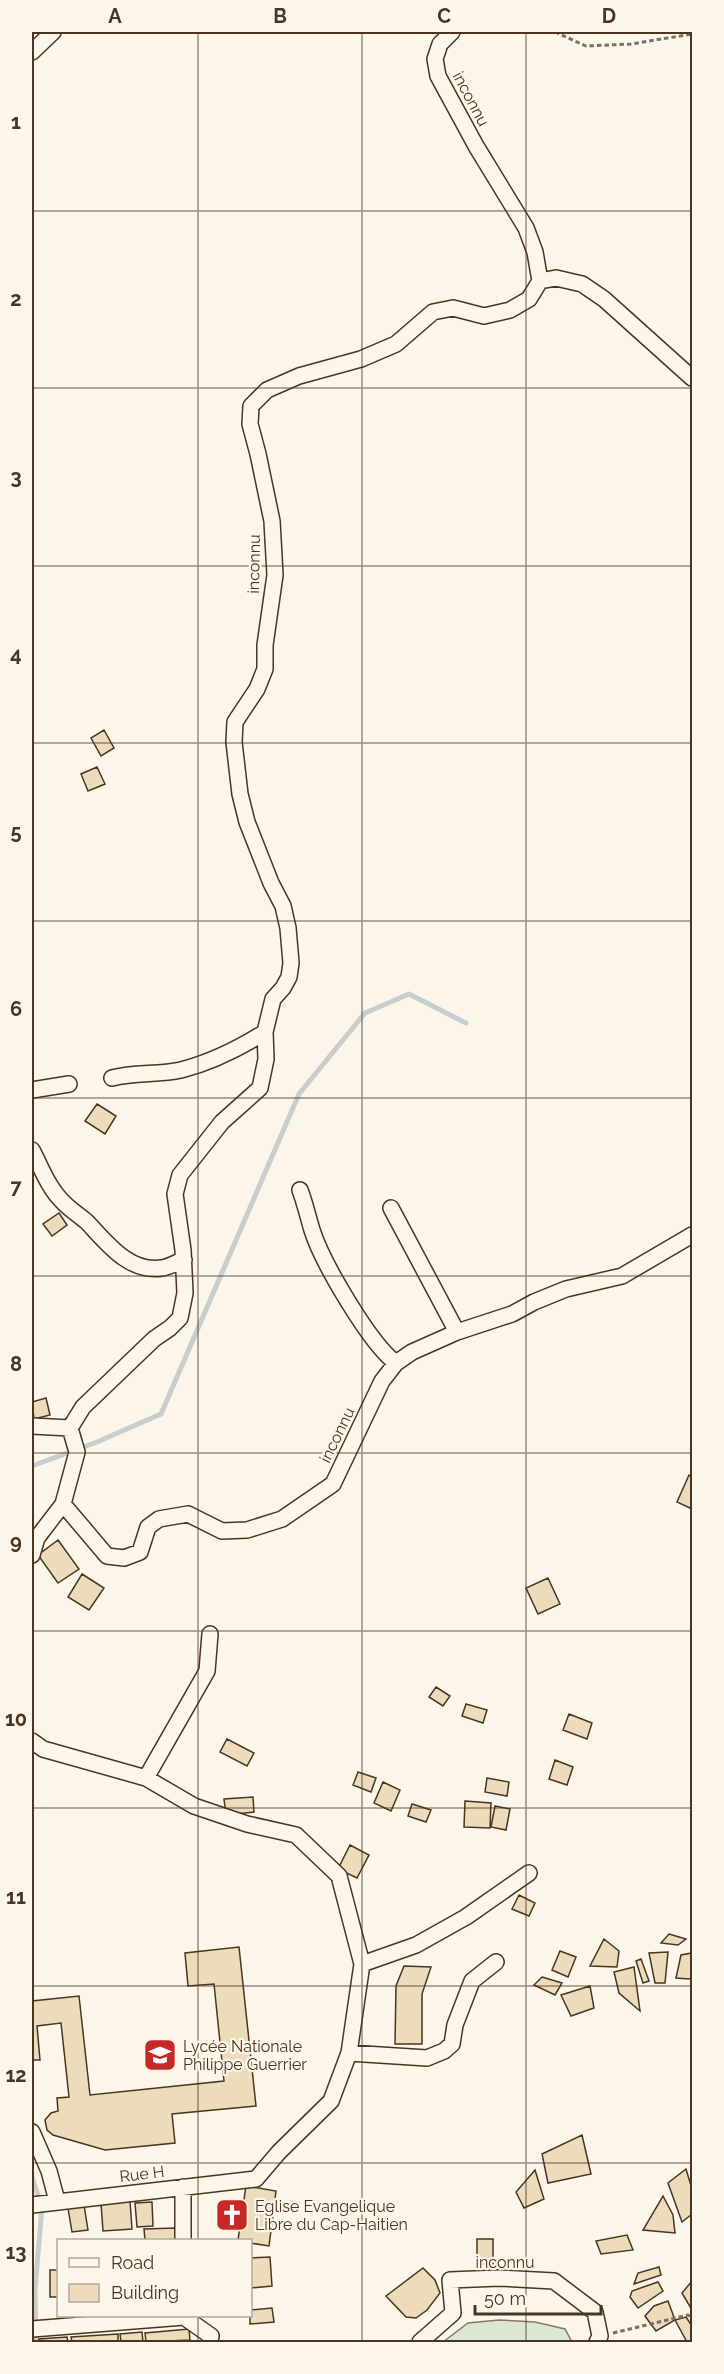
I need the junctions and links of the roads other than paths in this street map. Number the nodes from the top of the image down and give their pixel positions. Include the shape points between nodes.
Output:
1 (53, 32) edge
2 (452, 32) edge
3 (32, 52) edge
4 (540, 281) junction
5 (693, 378) edge
6 (265, 1032) junction
7 (112, 1078) dead end
8 (69, 1084) dead end
9 (32, 1090) edge
10 (32, 1150) edge
11 (300, 1190) dead end
12 (391, 1208) dead end
13 (693, 1235) edge
14 (184, 1260) junction
15 (457, 1332) junction
16 (396, 1363) junction
17 (32, 1426) edge
18 (70, 1431) junction
19 (63, 1504) junction
20 (32, 1555) edge
21 (210, 1634) dead end
22 (32, 1741) edge
23 (146, 1778) junction
24 (529, 1873) dead end
25 (496, 1962) dead end
26 (362, 1964) junction
27 (349, 2052) junction
28 (32, 2132) edge
29 (183, 2187) junction
30 (57, 2202) junction
31 (32, 2205) edge
32 (183, 2239) edge
33 (171, 2317) edge
34 (185, 2317) edge
35 (32, 2328) edge
36 (598, 2339) edge
37 (210, 2343) edge
38 (420, 2343) edge

1 - 3 street
2 - 4 street, inconnu via 440,44 435,59 438,76 526,228
4 - 5 street via 556,278 582,284
4 - 6 street, inconnu via 529,300 510,310 484,316 453,308 433,312 396,344 362,359 299,376 267,390 251,406 250,424 272,521 275,575 265,669 235,722 234,742 247,822 283,906 291,963 289,977 273,999
6 - 7 street via 230,1054 179,1070
6 - 14 street, inconnu via 266,1059 260,1088 222,1122 180,1175 175,1194
8 - 9 street
10 - 14 street via 61,1201 104,1243 146,1268 164,1268
11 - 16 street via 313,1232 346,1299 386,1356
12 - 15 street
13 - 15 street, inconnu via 622,1276 566,1289 512,1314
14 - 18 street, inconnu via 185,1293 180,1318 83,1407
15 - 16 street, inconnu
16 - 19 street, inconnu via 382,1382 333,1484 282,1519 247,1530 222,1531 188,1514 159,1519 148,1527 140,1552 124,1558 107,1556
17 - 18 street
18 - 19 street via 77,1452
19 - 20 street via 37,1538
21 - 23 street via 207,1671
22 - 23 street via 43,1749
23 - 26 street via 194,1806 296,1835 339,1876
24 - 26 street via 466,1917 416,1945
25 - 27 street via 472,1981 452,2043 444,2051 427,2058
26 - 27 street
27 - 29 street, Rue H via 331,2101 256,2179
28 - 30 street
29 - 30 street, Rue H
29 - 32 street
30 - 31 street, Rue H
33 - 35 street
34 - 37 street via 211,2336
36 - 38 street, inconnu via 595,2312 554,2280 499,2278 450,2280 453,2313

